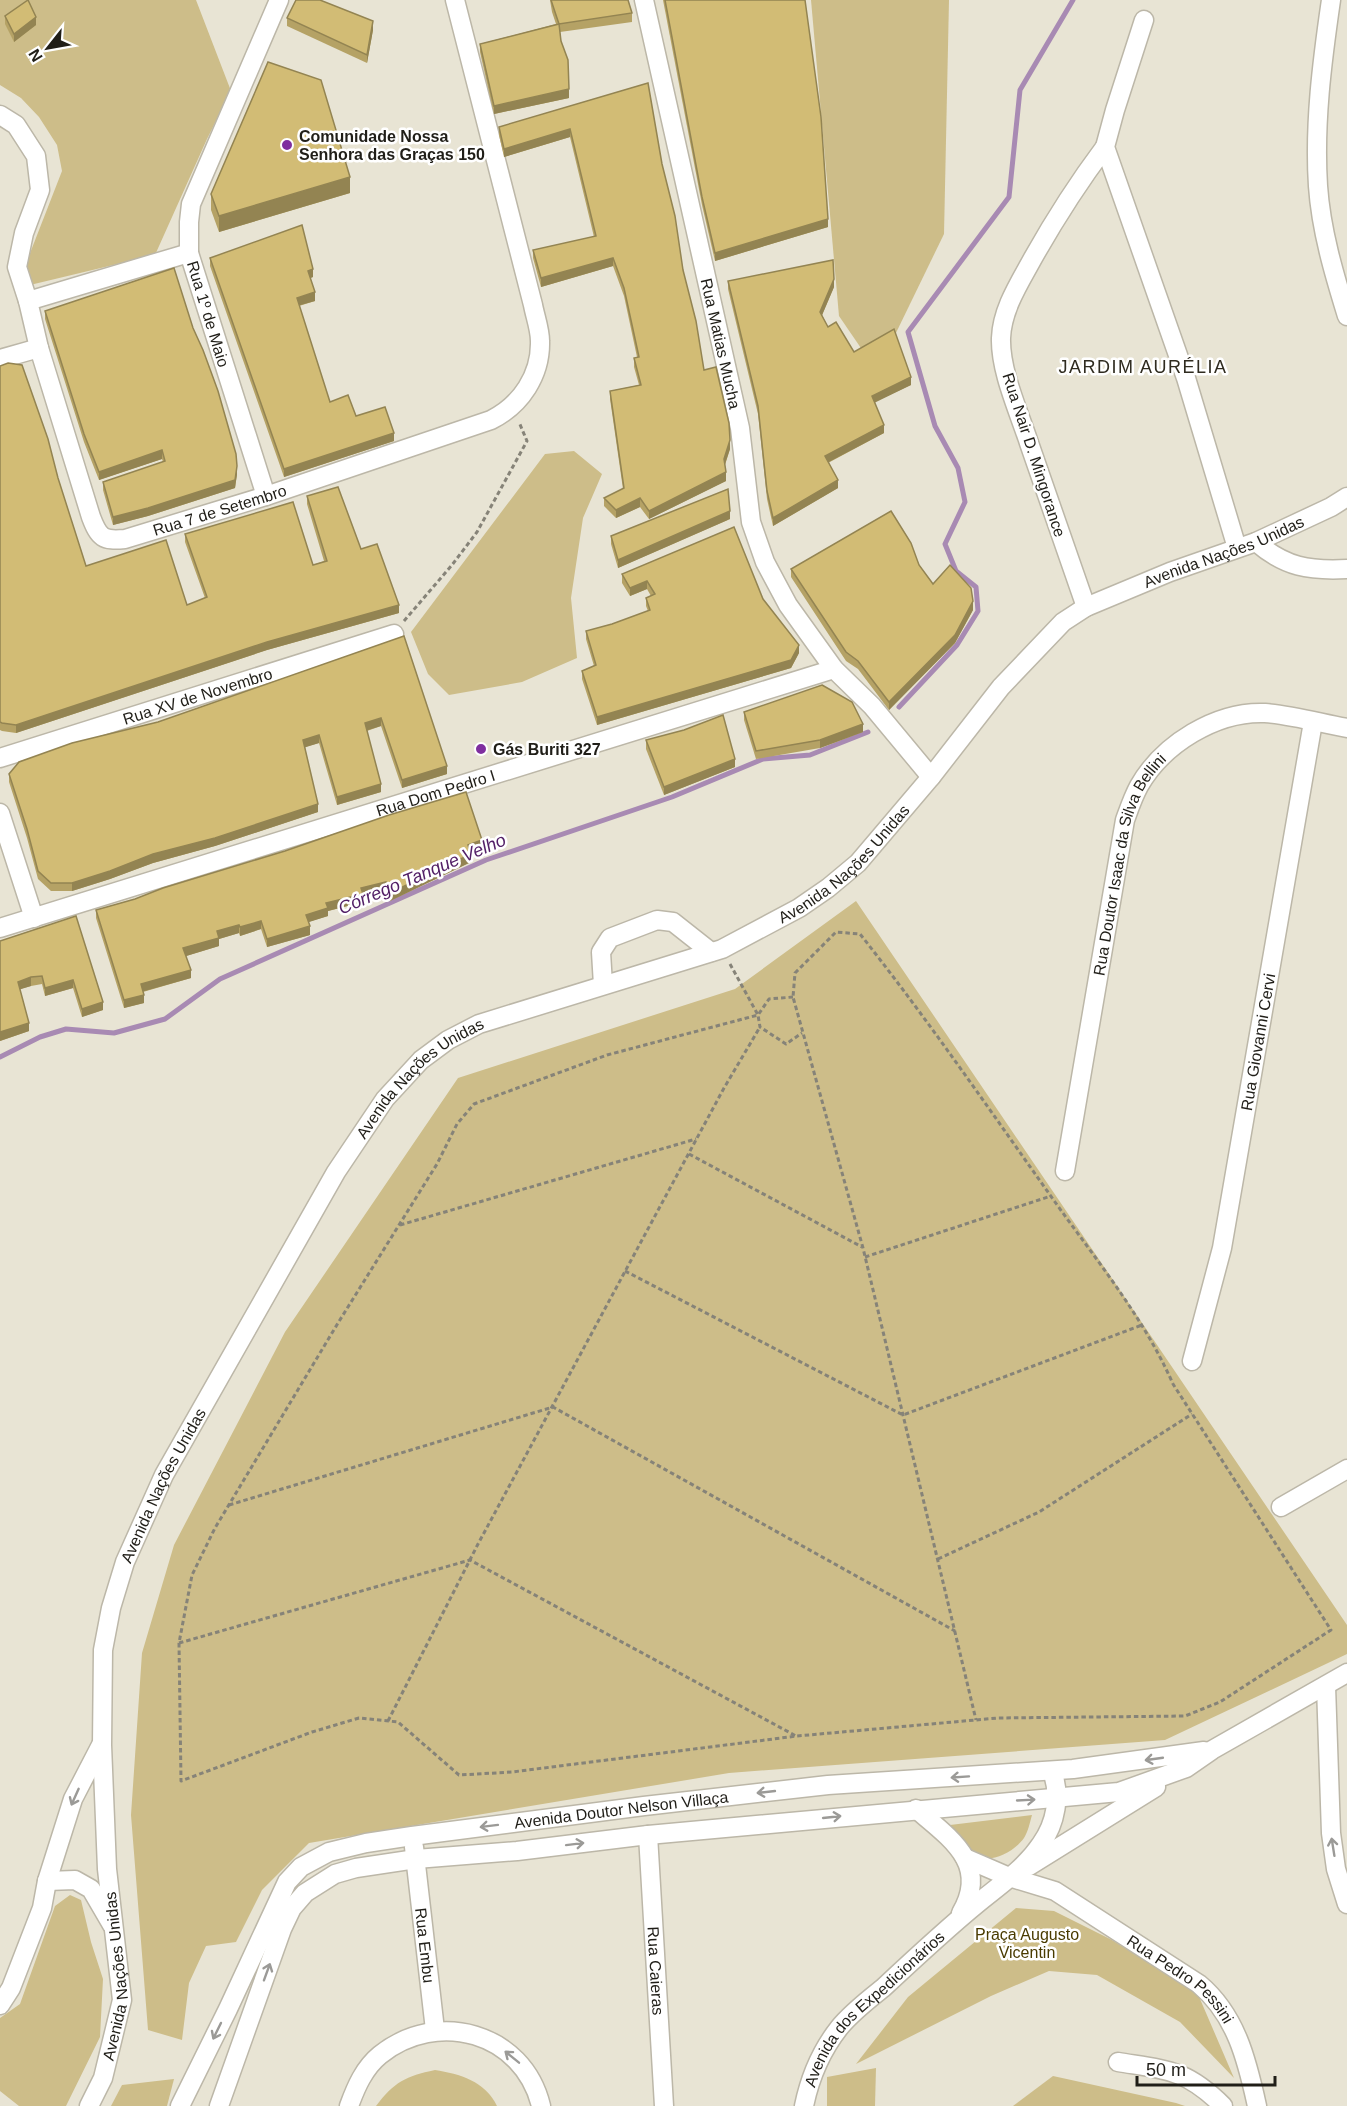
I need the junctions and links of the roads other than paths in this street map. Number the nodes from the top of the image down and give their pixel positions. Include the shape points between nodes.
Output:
1 (279, 0) edge
2 (455, 0) edge
3 (644, 0) edge
4 (1331, 0) edge
5 (1144, 20) dead end
6 (0, 115) edge
7 (1105, 147) junction
8 (189, 253) junction
9 (28, 301) junction
10 (1347, 316) edge
11 (39, 348) junction
12 (0, 359) edge
13 (266, 496) junction
14 (1347, 497) edge
15 (1256, 542) junction
16 (1237, 548) junction
17 (1347, 569) edge
18 (1086, 607) junction
19 (394, 634) road end
20 (834, 669) junction
21 (1313, 722) junction
22 (1347, 728) edge
23 (0, 758) edge
24 (931, 777) junction
25 (0, 813) edge
26 (34, 918) junction
27 (0, 928) edge
28 (717, 950) junction
29 (603, 985) junction
30 (1065, 1171) dead end
31 (1192, 1361) dead end
32 (1347, 1469) edge
33 (1281, 1507) dead end
34 (1347, 1673) edge
35 (1326, 1686) junction
36 (102, 1745) junction
37 (1212, 1750) junction
38 (1086, 1768) junction
39 (1186, 1768) junction
40 (1052, 1771) junction
41 (1119, 1792) junction
42 (1056, 1799) junction
43 (916, 1809) junction
44 (648, 1835) junction
45 (412, 1836) junction
46 (1076, 1838) junction
47 (965, 1858) junction
48 (1044, 1858) junction
49 (416, 1859) junction
50 (1009, 1877) junction
51 (47, 1881) junction
52 (1055, 1891) junction
53 (1347, 1904) edge
54 (957, 1920) junction
55 (115, 1929) junction
56 (0, 2005) edge
57 (435, 2030) junction
58 (1118, 2062) dead end
59 (89, 2106) edge
60 (180, 2106) edge
61 (219, 2106) edge
62 (349, 2106) edge
63 (541, 2106) edge
64 (664, 2106) edge
65 (804, 2106) edge
66 (1223, 2106) edge
67 (1257, 2106) edge

1 - 8 street, Rua 1º de Maio via 191,204
2 - 13 street, Rua 7 de Setembro via 533,304 540,340 534,376 517,402 491,420
3 - 20 street, Rua Matias Mucha via 740,428 751,522 765,562 788,605
4 - 10 street via 1320,80 1318,188
5 - 7 street
6 - 9 street via 16,125 36,156 40,190 24,233 17,267
7 - 16 street via 1186,378
7 - 18 street, Rua Nair D. Mingorance via 1080,179 1025,273 1008,308 1001,337 1017,406
8 - 9 street
8 - 13 street, Rua 1º de Maio
9 - 11 street
11 - 12 street
11 - 13 street, Rua 7 de Setembro via 91,517 101,536 125,539
14 - 15 street, Avenida Nações Unidas
15 - 16 street, Avenida Nações Unidas
15 - 17 street via 1292,565
16 - 18 street, Avenida Nações Unidas
18 - 24 street, Avenida Nações Unidas via 1064,622 1026,659
19 - 23 street, Rua XV de Novembro
20 - 24 street via 872,706
20 - 26 street, Rua Dom Pedro I
21 - 22 street, Rua Doutor Isaac da Silva Bellini
21 - 30 street, Rua Doutor Isaac da Silva Bellini via 1266,713 1238,714 1214,721 1154,764 1139,786 1125,820
21 - 31 street, Rua Giovanni Cervi via 1222,1248
24 - 28 street, Avenida Nações Unidas via 858,862 828,888 773,923
25 - 26 street
26 - 27 street, Rua Dom Pedro I
28 - 29 street, Avenida Nações Unidas
28 - 29 street via 674,922 657,920 610,938 601,952
29 - 36 street, Avenida Nações Unidas via 488,1021 448,1040 421,1060 385,1100 336,1172 164,1475 125,1562 103,1650
32 - 33 street
34 - 35 street, Avenida Doutor Nelson Villaça
35 - 37 street, Avenida Doutor Nelson Villaça
53 -> 35 street via 1336,1869 1331,1833
36 -> 51 street via 73,1799
36 - 55 street, Avenida Nações Unidas via 107,1869
37 -> 38 street, Avenida Doutor Nelson Villaça
37 - 39 street, Avenida Doutor Nelson Villaça
38 - 40 street, Avenida Doutor Nelson Villaça
38 - 41 street
39 - 41 street, Avenida Doutor Nelson Villaça
39 - 46 street
40 - 42 street
40 -> 45 street, Avenida Doutor Nelson Villaça via 828,1785
41 - 42 street, Avenida Doutor Nelson Villaça
41 - 46 street
43 -> 42 street, Avenida Doutor Nelson Villaça
42 - 50 street via 1053,1821 1042,1844
44 -> 43 street, Avenida Doutor Nelson Villaça
43 - 47 street
49 -> 44 street, Avenida Doutor Nelson Villaça
44 - 64 street, Rua Caieras
45 - 49 street, Rua Embu
45 -> 60 street, Avenida Doutor Nelson Villaça via 329,1852 301,1867 287,1882
46 - 48 street
47 - 50 street, Rua Pedro Pessini
47 - 54 street via 972,1887
48 - 50 street
48 - 52 street
49 - 57 street, Rua Embu
61 -> 49 street, Avenida Doutor Nelson Villaça via 292,1908 305,1893 335,1874
50 - 52 street, Rua Pedro Pessini
50 - 54 street, Avenida dos Expedicionários
51 - 55 street via 75,1880 91,1889
51 - 56 street via 25,1955
52 - 67 street, Rua Pedro Pessini via 1214,1996 1233,2026
54 - 65 street, Avenida dos Expedicionários via 840,2026 819,2057
55 - 59 street, Avenida Nações Unidas via 122,2000 103,2078
57 - 62 street via 404,2038 378,2056 358,2081
63 -> 57 street via 538,2091 521,2064 496,2044 467,2032
58 - 66 street via 1184,2075

